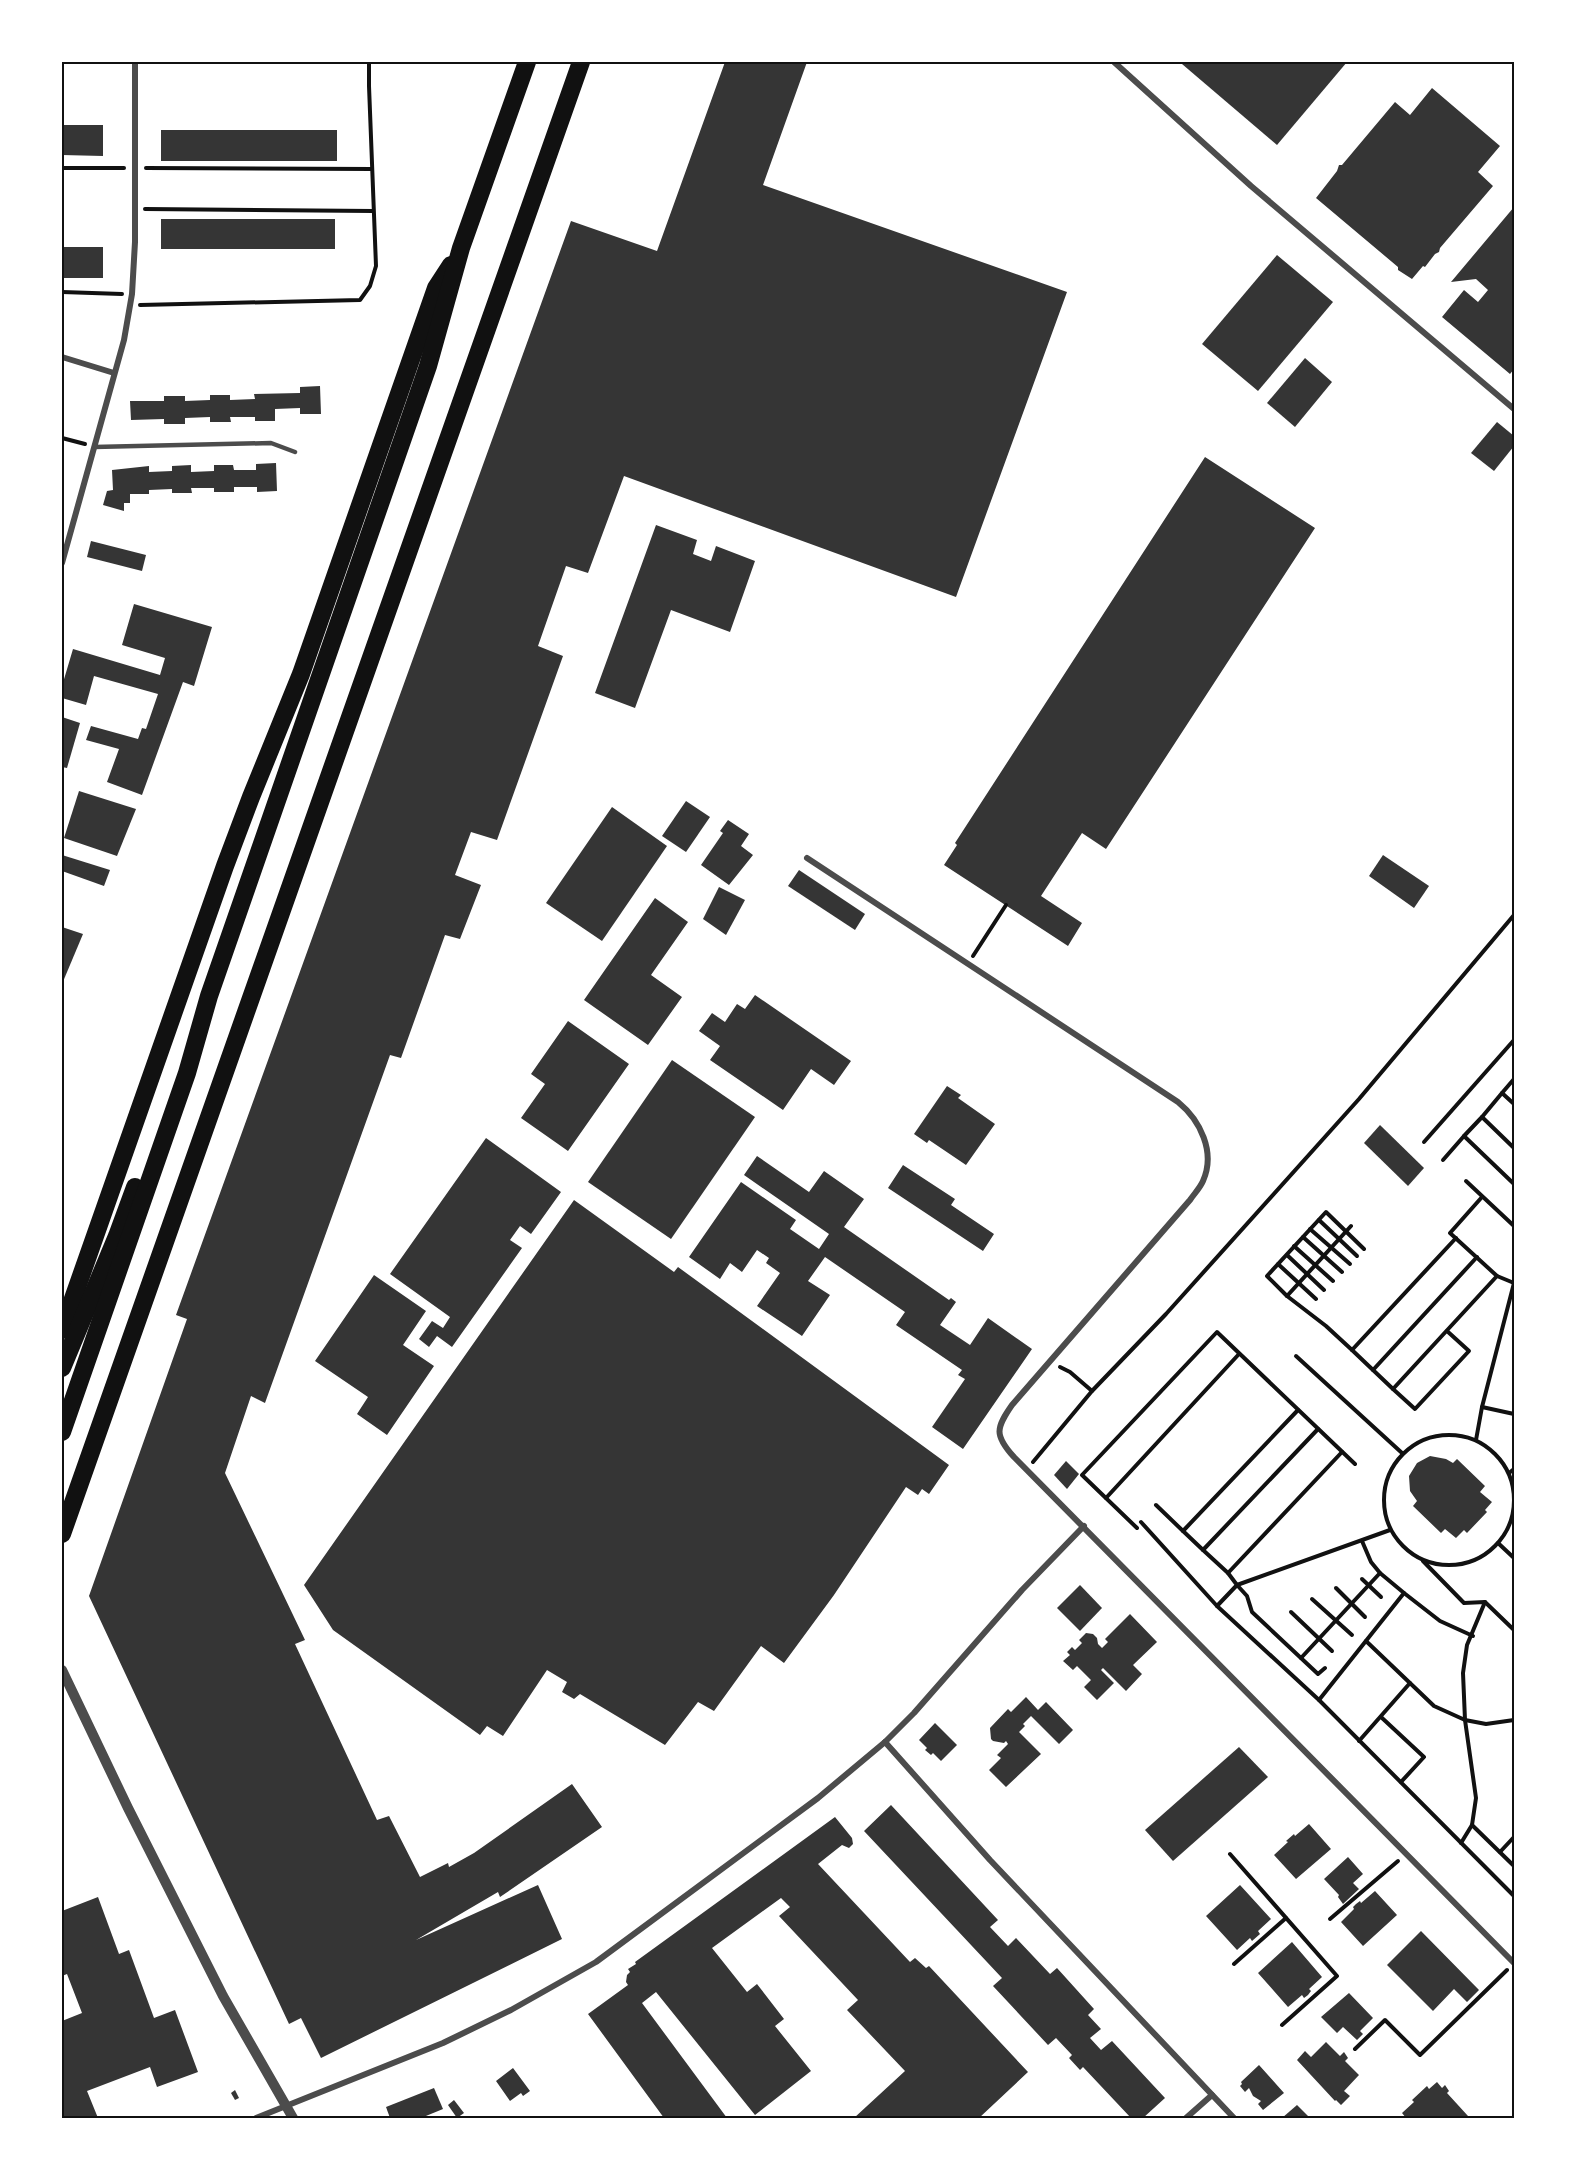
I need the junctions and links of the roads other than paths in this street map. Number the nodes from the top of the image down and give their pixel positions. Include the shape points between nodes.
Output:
1 (135, 62) edge
2 (527, 62) edge
3 (581, 62) edge
4 (1114, 62) edge
5 (461, 248) junction
6 (62, 357) edge
7 (114, 373) junction
8 (1515, 409) edge
9 (94, 447) junction
10 (295, 452) dead end
11 (62, 564) edge
12 (807, 858) dead end
13 (209, 996) junction
14 (62, 1330) edge
15 (62, 1368) edge
16 (62, 1432) edge
17 (70, 1504) junction
18 (62, 1526) edge
19 (1084, 1526) junction
20 (62, 1534) edge
21 (63, 1675) edge
22 (885, 1742) junction
23 (1515, 1963) edge
24 (1212, 2095) junction
25 (286, 2108) junction
26 (256, 2118) edge
27 (292, 2118) edge
28 (1186, 2118) edge
29 (1234, 2118) edge

1 - 7 street via 132,294
2 - 5 highway
3 - 17 highway
4 - 8 street via 1268,200
5 - 13 highway via 428,366
5 - 14 highway via 436,288
6 - 7 street
7 - 9 street
9 - 10 lane via 271,443
9 - 11 street
12 - 19 street via 1178,1102 1196,1120 1205,1139 1208,1160 1204,1180 1190,1200 1000,1422 1004,1447
13 - 15 highway via 192,1026 117,1236
13 - 16 highway via 187,1073
17 - 18 highway
17 - 20 highway
19 - 22 street
19 - 23 street
21 - 25 street via 223,1996
22 - 24 street via 997,1868
22 - 25 street via 818,1798 596,1962 443,2043
24 - 28 street
24 - 29 street
25 - 26 street
25 - 27 street

